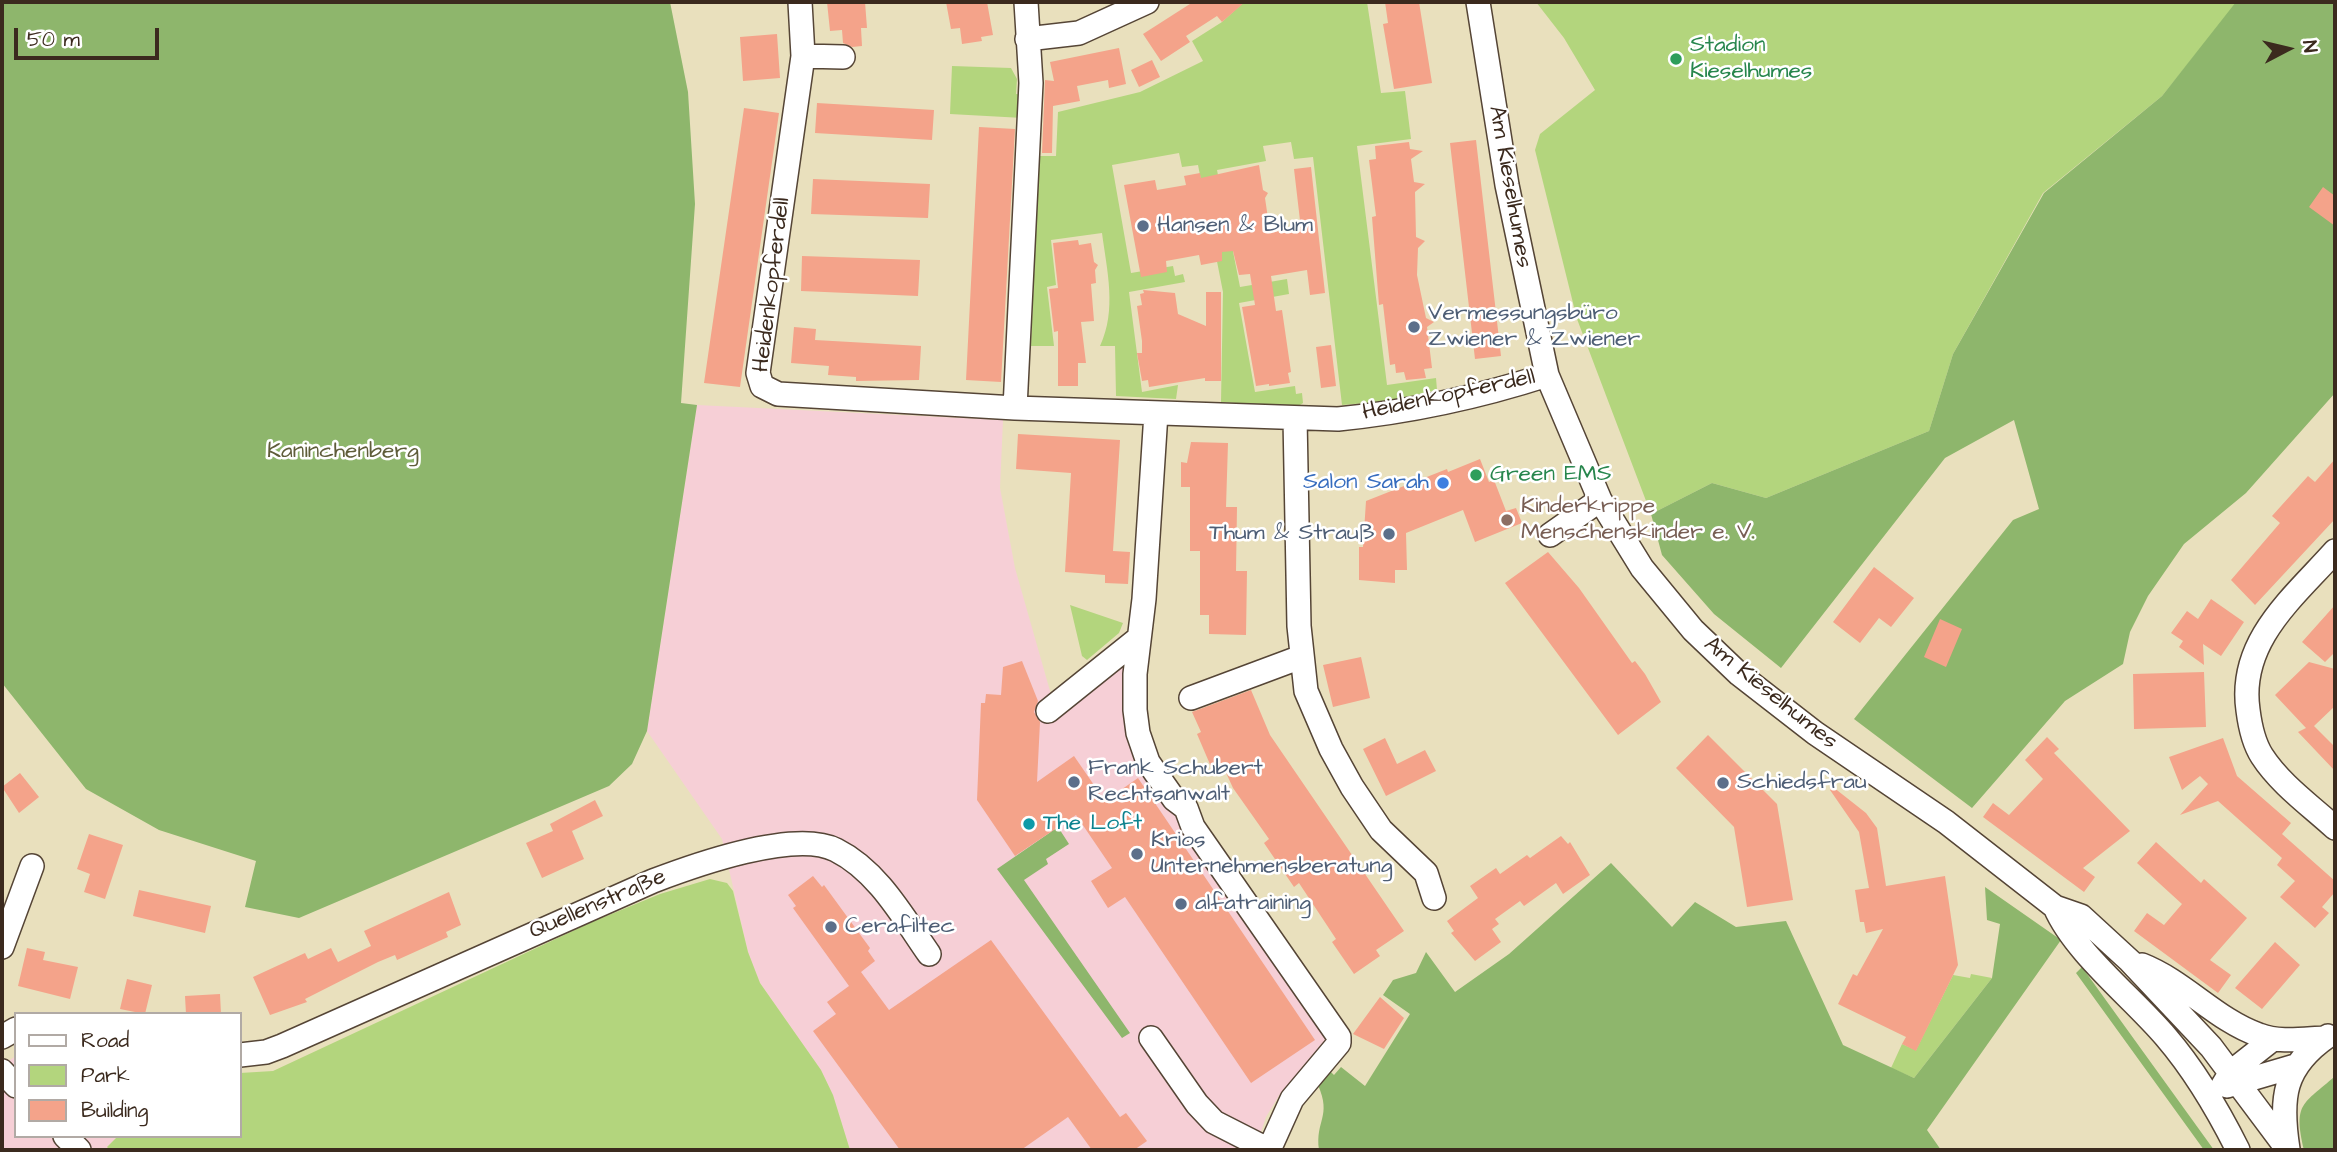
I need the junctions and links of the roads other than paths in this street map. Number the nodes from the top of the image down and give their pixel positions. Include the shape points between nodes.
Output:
1 (800, 2) edge
2 (1026, 2) edge
3 (1147, 2) edge
4 (1478, 2) edge
5 (1027, 39) junction
6 (803, 56) junction
7 (843, 57) dead end
8 (1546, 375) junction
9 (1015, 408) junction
10 (1156, 413) junction
11 (1295, 418) junction
12 (1600, 500) junction
13 (1550, 535) dead end
14 (2335, 551) edge
15 (1139, 638) junction
16 (1301, 657) junction
17 (1191, 698) dead end
18 (1048, 711) dead end
19 (2335, 828) edge
20 (32, 866) dead end
21 (1434, 898) dead end
22 (2055, 907) junction
23 (2, 947) edge
24 (929, 954) dead end
25 (2130, 961) junction
26 (2330, 1035) edge
27 (1151, 1038) dead end
28 (2273, 1039) junction
29 (242, 1055) edge
30 (2295, 1066) junction
31 (2, 1071) edge
32 (2231, 1081) junction
33 (2200, 1082) junction
34 (14, 1084) edge
35 (2219, 1112) junction
36 (1269, 1150) edge
37 (2238, 1150) edge
38 (2288, 1150) edge

1 - 6 street, Heidenkopferdell
2 - 5 street
3 - 5 street via 1079,33
4 - 8 street, Am Kieselhumes via 1507,185
5 - 9 street via 1031,83
6 - 7 street
6 - 9 street, Heidenkopferdell via 758,373 762,386 778,394
8 - 11 street, Heidenkopferdell via 1390,414
8 - 12 street, Am Kieselhumes
9 - 10 street, Heidenkopferdell
10 - 11 street, Heidenkopferdell
10 - 15 street
11 - 16 street
12 - 13 street
12 - 22 street, Am Kieselhumes via 1642,568 1722,660
14 - 19 street via 2260,638 2248,677 2247,702 2250,726 2262,756
15 - 18 street
15 - 36 street via 1135,710 1148,762 1174,799 1186,808 1193,827 1339,1037 1339,1043 1292,1099
16 - 17 street
16 - 21 street via 1307,691 1339,766 1378,827 1426,873
20 - 23 street
22 - 25 street, Am Kieselhumes via 2081,916
22 - 33 street, Am Kieselhumes via 2064,929 2167,1038
24 - 29 street, Quellenstraße via 890,898 850,859 812,843 790,845 705,862 653,881 282,1046
25 - 28 street via 2159,972 2239,1026
25 - 32 street, Am Kieselhumes
26 - 28 street
26 - 30 street
27 - 36 street via 1214,1122
28 - 32 street
30 - 32 street
30 - 38 street via 2283,1105
31 - 34 street
32 - 33 street
32 - 35 street
32 - 38 street, Am Kieselhumes
33 - 35 street, Am Kieselhumes
35 - 37 street, Am Kieselhumes

